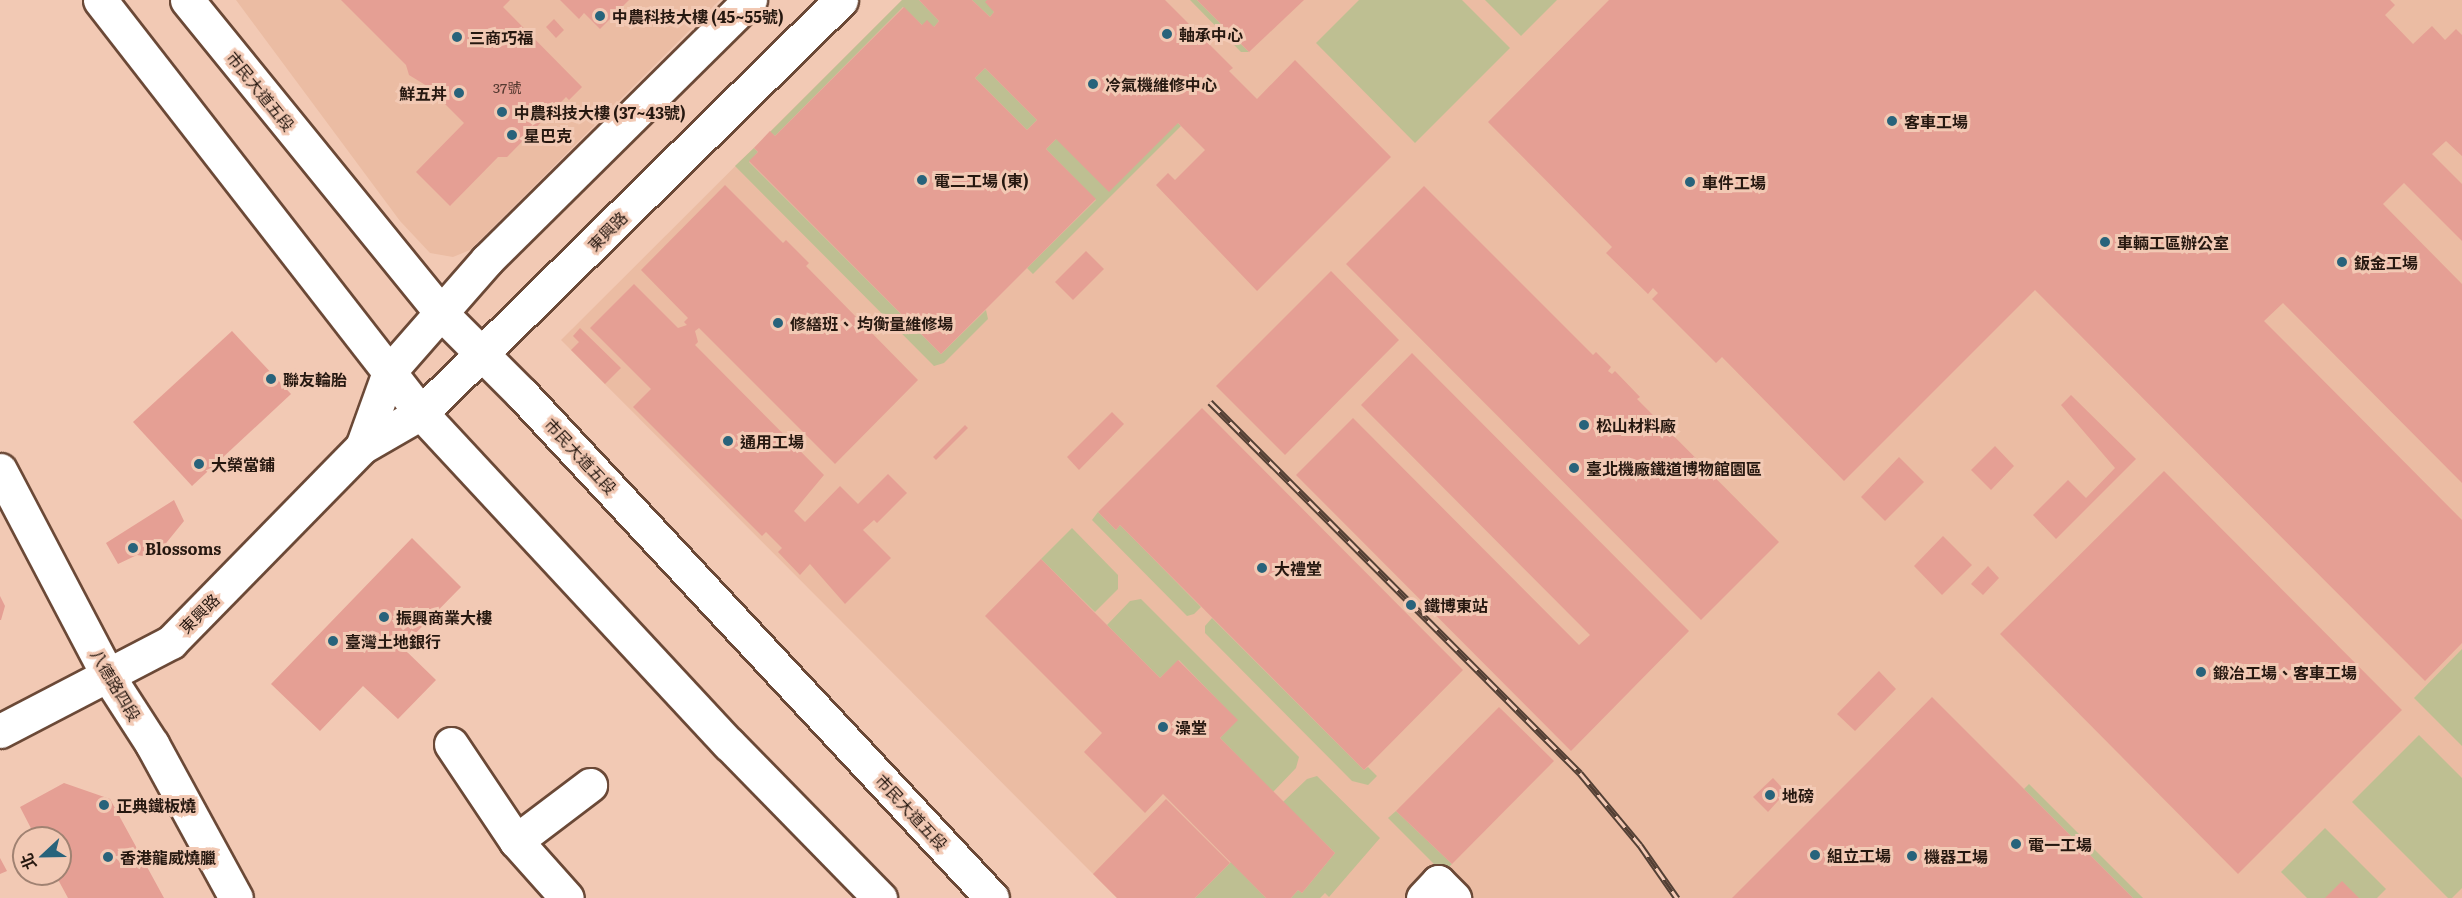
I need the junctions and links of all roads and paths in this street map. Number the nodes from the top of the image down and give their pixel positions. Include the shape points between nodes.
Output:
1 (100, 0) edge
2 (187, 0) edge
3 (750, 0) edge
4 (841, 0) edge
5 (442, 314) junction
6 (483, 353) junction
7 (389, 372) junction
8 (421, 413) junction
9 (362, 447) junction
10 (0, 470) edge
11 (108, 676) junction
12 (0, 731) edge
13 (451, 744) dead end
14 (590, 785) dead end
15 (516, 841) junction
16 (236, 898) edge
17 (567, 898) edge
18 (880, 898) edge
19 (992, 898) edge
20 (1423, 898) edge
21 (1454, 898) edge

1 - 7 street
2 - 5 street, 市民大道五段
3 - 5 street, 東興路 via 494,253
4 - 6 street, 東興路
5 - 6 street, 市民大道五段
5 - 7 street, 東興路
6 - 8 street, 東興路
6 - 19 street, 市民大道五段
7 - 8 street
7 - 9 street, 東興路
8 - 9 street, 東興路
8 - 18 street via 729,744
9 - 11 street, 東興路 via 171,642
10 - 11 street, 八德路四段
11 - 12 street, 東興路
11 - 16 street, 八德路四段 via 162,762
13 - 15 street
14 - 15 street
15 - 17 street
20 - 21 street via 1438,882

